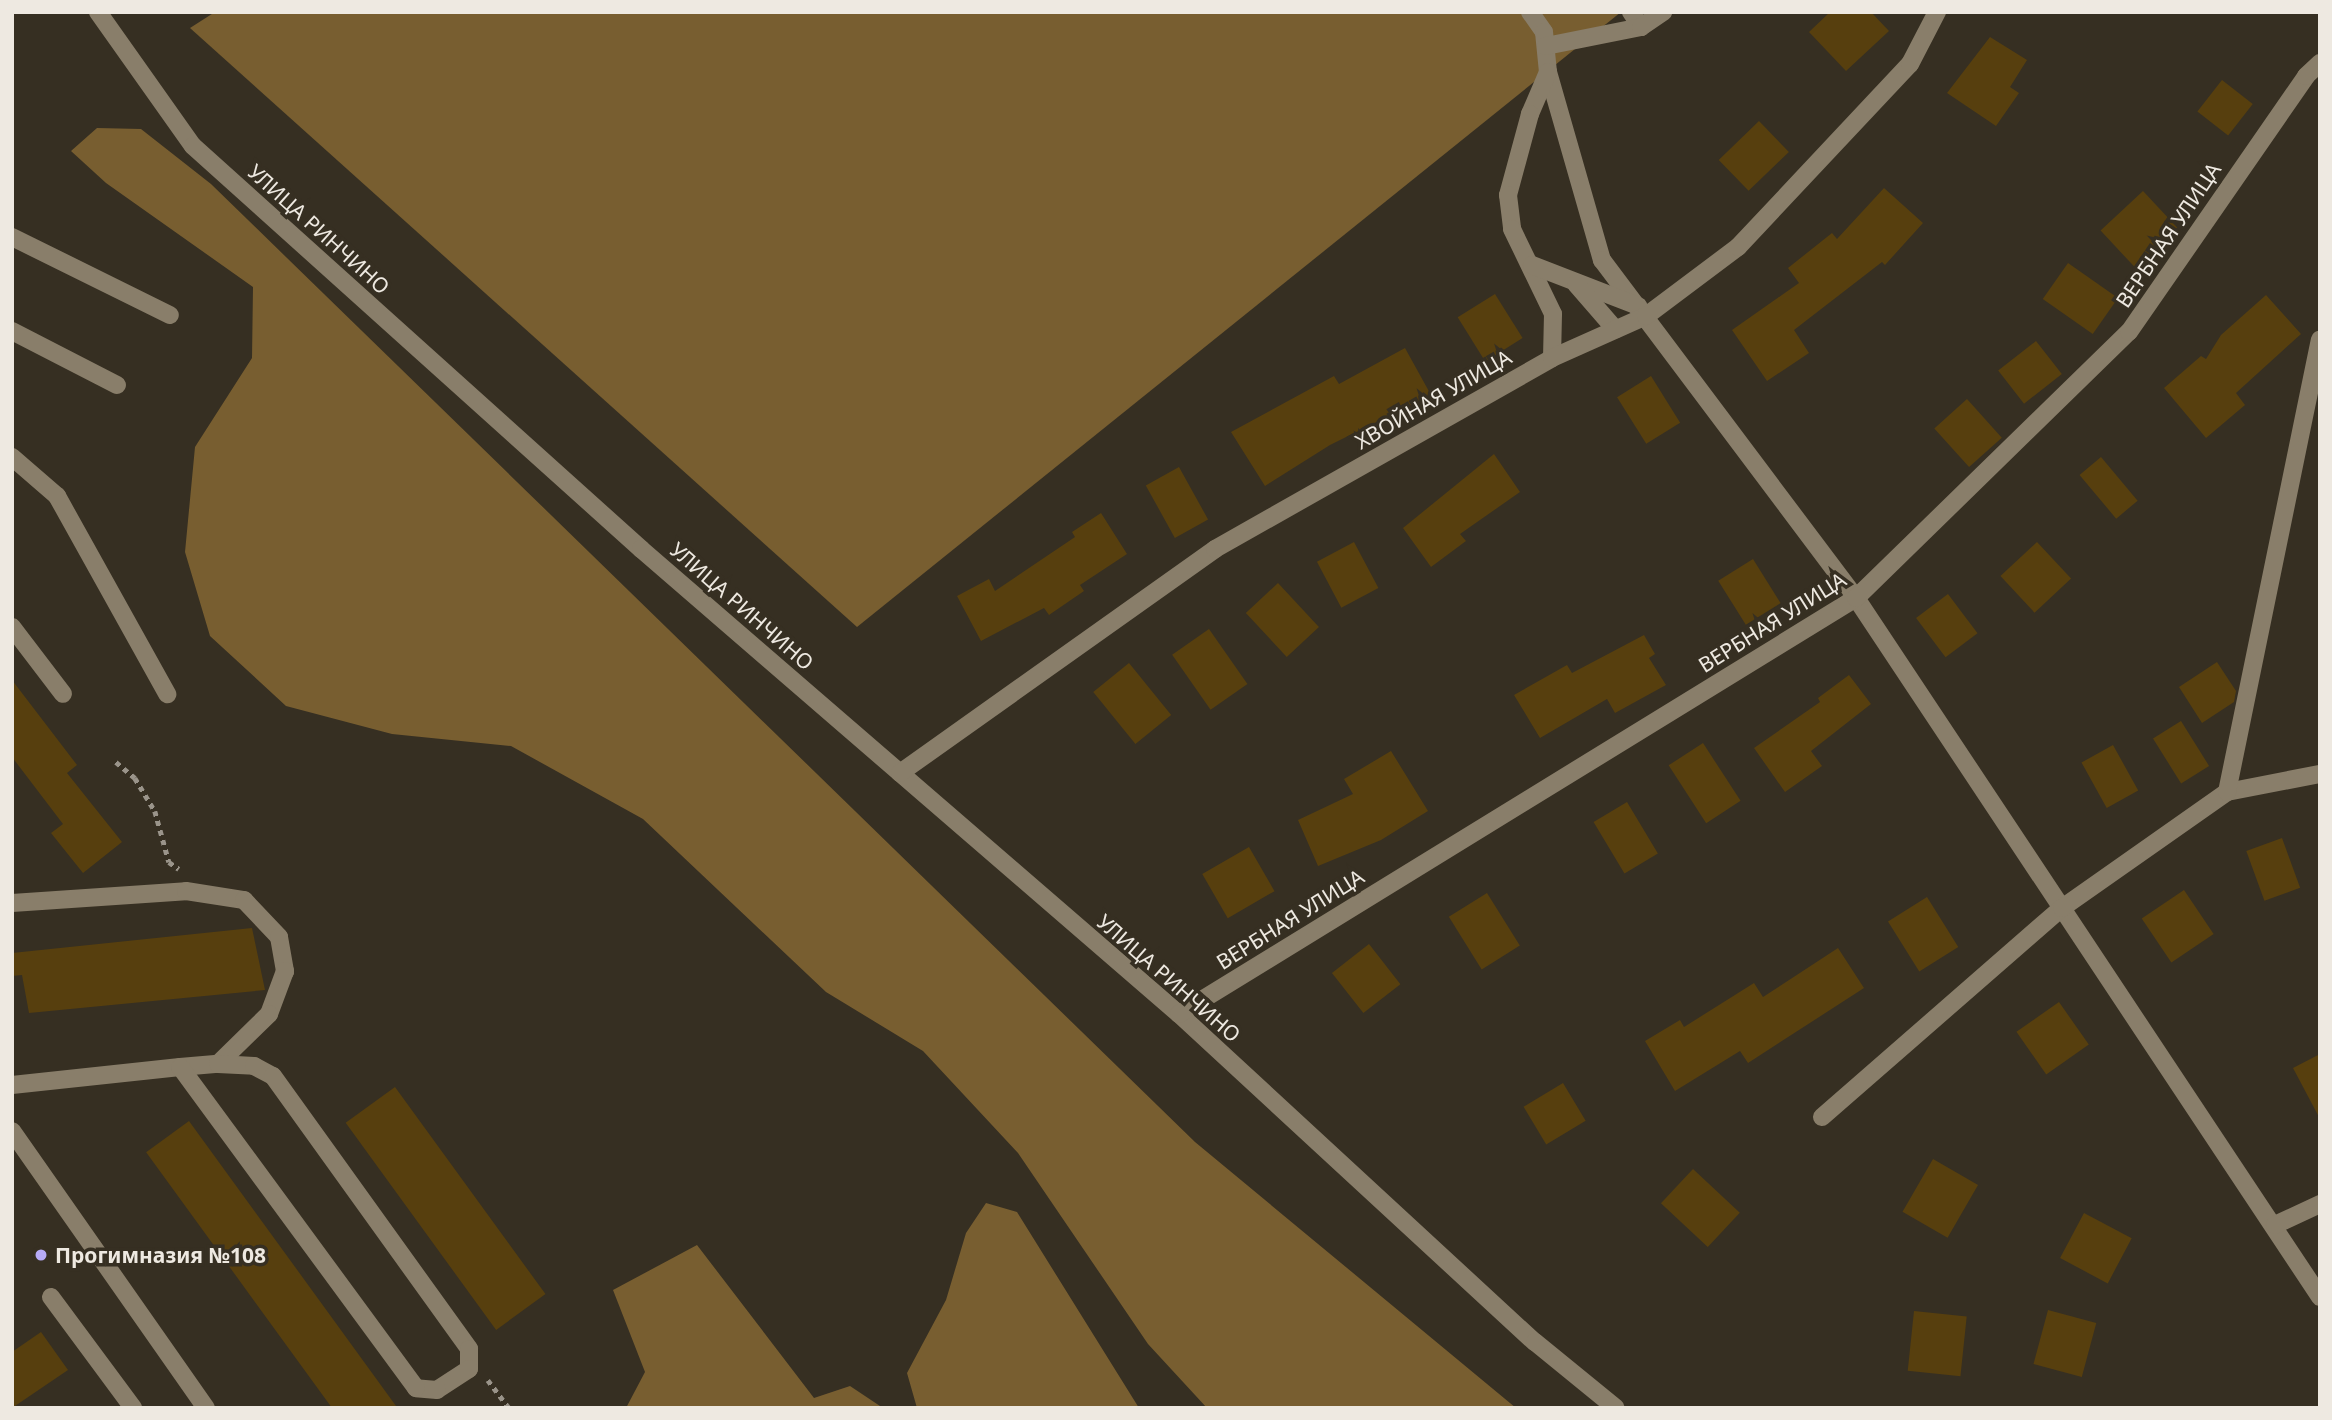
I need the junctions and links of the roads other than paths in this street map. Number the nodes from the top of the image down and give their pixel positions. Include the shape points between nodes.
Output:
1 (98, 12) edge
2 (1530, 12) edge
3 (1663, 12) edge
4 (1937, 12) edge
5 (1636, 19) edge
6 (1546, 46) junction
7 (2320, 63) edge
8 (1548, 72) junction
9 (12, 237) edge
10 (1532, 265) junction
11 (1573, 281) junction
12 (1642, 311) junction
13 (170, 315) dead end
14 (1615, 329) junction
15 (12, 331) edge
16 (2320, 339) edge
17 (1552, 358) junction
18 (117, 384) dead end
19 (12, 457) edge
20 (1856, 598) junction
21 (12, 627) edge
22 (63, 694) dead end
23 (167, 694) dead end
24 (900, 773) junction
25 (2320, 774) edge
26 (2227, 792) junction
27 (12, 903) edge
28 (2062, 908) junction
29 (1179, 1014) junction
30 (218, 1063) junction
31 (180, 1068) junction
32 (12, 1085) edge
33 (1822, 1118) dead end
34 (12, 1131) edge
35 (2320, 1204) edge
36 (2275, 1226) junction
37 (51, 1297) dead end
38 (2320, 1297) edge
39 (133, 1408) edge
40 (206, 1408) edge
41 (1616, 1408) edge

1 - 24 street, УЛИЦА РИНЧИНО via 193,146 631,540
2 - 6 street via 1544,32
3 - 5 street
4 - 12 street, ХВОЙНАЯ УЛИЦА via 1910,64 1738,247
5 - 6 street
6 - 8 street
7 - 20 street, ВЕРБНАЯ УЛИЦА via 2305,76 2129,332
8 - 10 street via 1530,114 1508,195 1511,229
8 - 12 street via 1602,260
9 - 13 street
10 - 11 street
10 - 17 street via 1553,314
11 - 12 street
11 - 14 street
12 - 14 street, ХВОЙНАЯ УЛИЦА
12 - 20 street
14 - 17 street, ХВОЙНАЯ УЛИЦА
15 - 18 street
16 - 26 street
17 - 24 street, ХВОЙНАЯ УЛИЦА via 1215,549
19 - 23 street via 57,496
20 - 28 street
20 - 29 street, ВЕРБНАЯ УЛИЦА
21 - 22 street
24 - 29 street, УЛИЦА РИНЧИНО
25 - 26 street
26 - 28 street
27 - 30 street via 186,891 244,900 279,937 285,971 269,1014
28 - 33 street
28 - 36 street
29 - 41 street, УЛИЦА РИНЧИНО via 1535,1342
30 - 31 street
30 - 31 street via 254,1066 273,1076 470,1349 469,1369 437,1390 416,1388
31 - 32 street
34 - 40 street
35 - 36 street
36 - 38 street
37 - 39 street

